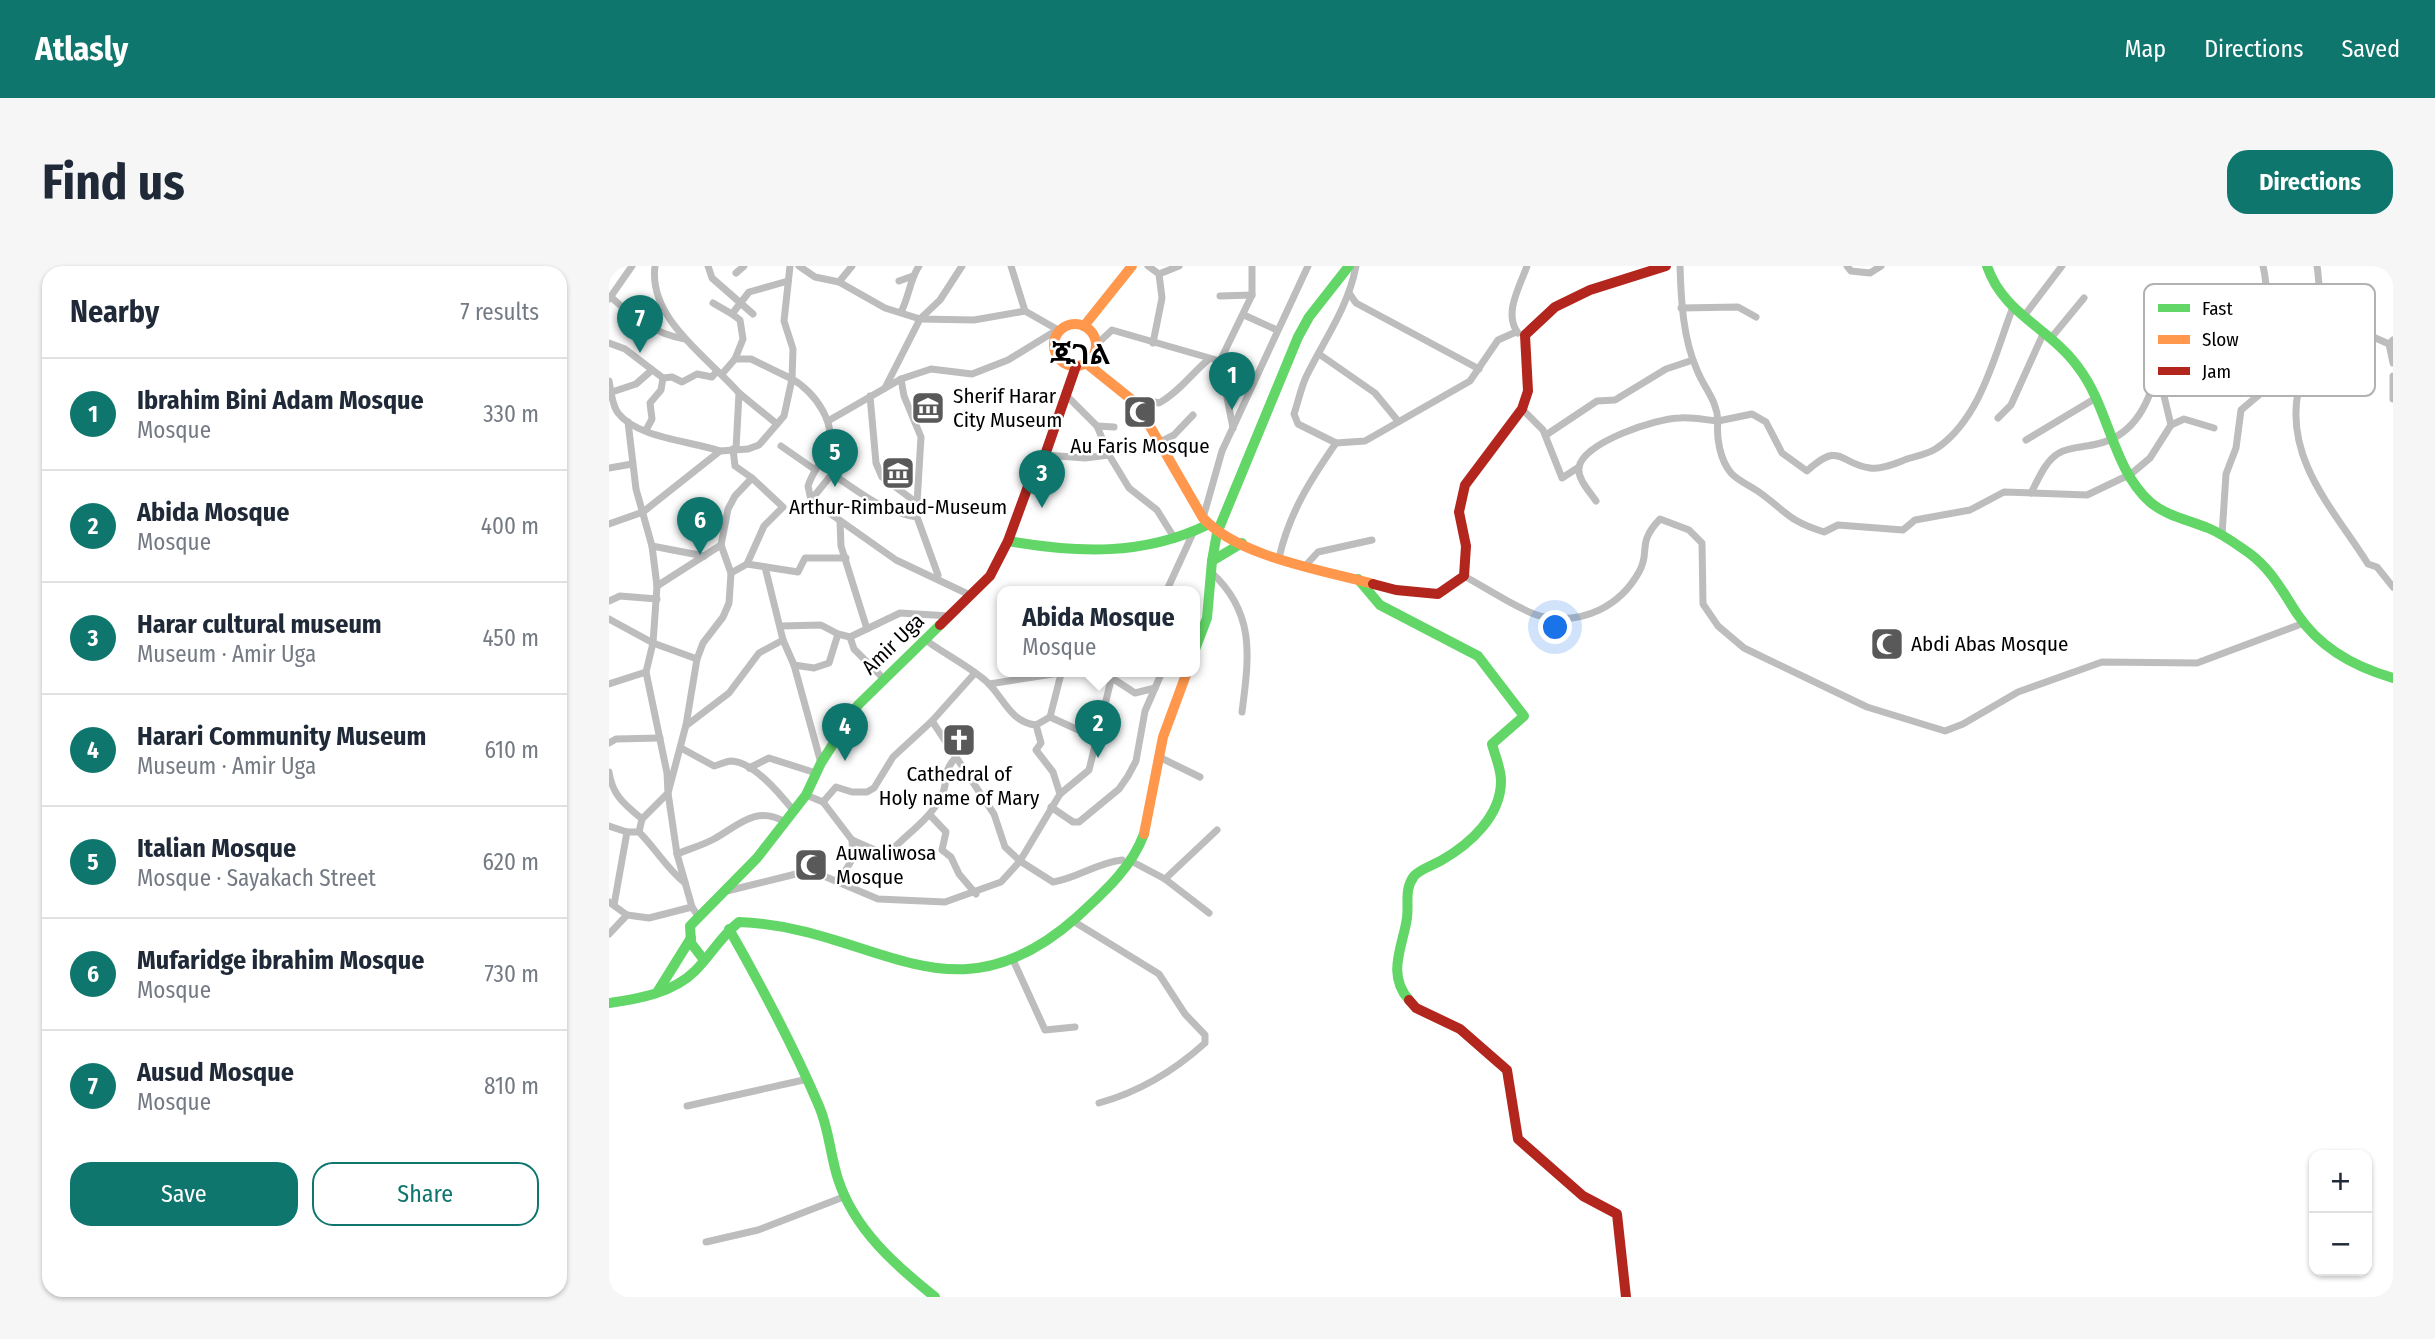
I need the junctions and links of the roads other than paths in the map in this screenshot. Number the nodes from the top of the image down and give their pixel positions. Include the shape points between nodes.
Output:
1 (632, 266) edge
2 (655, 266) edge
3 (708, 266) edge
4 (744, 266) edge
5 (790, 266) edge
6 (799, 266) edge
7 (852, 266) edge
8 (919, 266) edge
9 (962, 266) edge
10 (1011, 266) edge
11 (1132, 266) edge
12 (1148, 266) edge
13 (1179, 266) edge
14 (1252, 266) edge
15 (1308, 266) edge
16 (1349, 266) edge
17 (1356, 266) edge
18 (1527, 266) edge
19 (1666, 266) edge
20 (1680, 266) edge
21 (1847, 266) edge
22 (1881, 266) edge
23 (1987, 266) edge
24 (2062, 266) edge
25 (2263, 266) edge
26 (2317, 266) edge
27 (736, 272) dead end
28 (1159, 274) junction
29 (913, 276) junction
30 (788, 281) junction
31 (899, 281) dead end
32 (839, 282) junction
33 (2267, 284) edge
34 (2320, 284) edge
35 (1349, 293) junction
36 (1252, 295) junction
37 (1220, 296) dead end
38 (610, 298) edge
39 (2084, 298) dead end
40 (713, 303) dead end
41 (739, 305) junction
42 (2013, 307) junction
43 (1681, 308) junction
44 (1024, 311) junction
45 (901, 312) junction
46 (732, 314) junction
47 (753, 314) dead end
48 (1244, 315) junction
49 (2024, 316) junction
50 (1756, 317) dead end
51 (920, 319) junction
52 (1084, 327) junction
53 (1058, 330) junction
54 (1277, 330) junction
55 (1521, 334) junction
56 (2047, 335) junction
57 (685, 339) junction
58 (2391, 342) edge
59 (609, 343) edge
60 (1153, 343) junction
61 (1096, 345) junction
62 (1319, 354) junction
63 (735, 359) junction
64 (1209, 359) junction
65 (1693, 360) junction
66 (1220, 361) junction
67 (2393, 363) edge
68 (1081, 365) junction
69 (1479, 369) junction
70 (652, 370) junction
71 (720, 372) junction
72 (2393, 376) edge
73 (663, 378) junction
74 (792, 379) junction
75 (901, 379) junction
76 (609, 381) edge
77 (885, 388) junction
78 (612, 392) junction
79 (739, 393) junction
80 (870, 396) junction
81 (1067, 396) junction
82 (2149, 396) edge
83 (2164, 396) edge
84 (2258, 396) edge
85 (2297, 396) edge
86 (2096, 398) junction
87 (2393, 399) edge
88 (1137, 404) junction
89 (613, 409) edge
90 (1522, 409) junction
91 (1193, 415) dead end
92 (1998, 418) dead end
93 (828, 421) junction
94 (1398, 421) junction
95 (1718, 421) junction
96 (628, 422) junction
97 (777, 424) junction
98 (2171, 425) junction
99 (1097, 426) junction
100 (1114, 427) dead end
101 (1233, 428) junction
102 (2214, 428) dead end
103 (646, 430) junction
104 (1546, 435) junction
105 (2026, 440) dead end
106 (2115, 440) junction
107 (1160, 442) junction
108 (1336, 443) junction
109 (781, 446) dead end
110 (734, 449) junction
111 (720, 451) junction
112 (1045, 454) junction
113 (1109, 454) junction
114 (632, 464) junction
115 (1579, 467) junction
116 (609, 468) edge
117 (814, 469) junction
118 (2131, 474) junction
119 (752, 478) junction
120 (2031, 493) junction
121 (811, 500) junction
122 (1596, 501) dead end
123 (917, 503) junction
124 (643, 512) junction
125 (917, 517) junction
126 (1205, 521) junction
127 (840, 522) junction
128 (609, 524) edge
129 (1193, 533) junction
130 (1217, 533) junction
131 (2223, 535) junction
132 (1175, 539) junction
133 (1372, 540) dead end
134 (1008, 541) junction
135 (1242, 543) junction
136 (721, 545) junction
137 (652, 546) junction
138 (704, 556) junction
139 (846, 558) junction
140 (1279, 558) junction
141 (747, 564) junction
142 (1306, 565) junction
143 (1211, 566) junction
144 (765, 567) junction
145 (731, 573) junction
146 (938, 575) dead end
147 (1464, 576) junction
148 (1358, 579) junction
149 (657, 586) junction
150 (1170, 586) edge
151 (2393, 587) edge
152 (969, 595) junction
153 (657, 600) junction
154 (609, 601) edge
155 (950, 616) junction
156 (609, 619) edge
157 (2304, 623) junction
158 (781, 626) junction
159 (867, 629) junction
160 (838, 634) junction
161 (1200, 636) edge
162 (850, 637) junction
163 (783, 640) junction
164 (927, 641) junction
165 (653, 643) junction
166 (697, 659) junction
167 (793, 665) junction
168 (646, 672) junction
169 (975, 673) junction
170 (1037, 677) edge
171 (1063, 677) edge
172 (1112, 677) edge
173 (1115, 677) edge
174 (1160, 677) edge
175 (1185, 677) edge
176 (2393, 678) edge
177 (884, 679) junction
178 (609, 684) edge
179 (989, 684) junction
180 (1156, 688) junction
181 (1242, 712) dead end
182 (1051, 717) junction
183 (932, 721) junction
184 (686, 725) junction
185 (1036, 725) junction
186 (660, 738) junction
187 (1098, 739) junction
188 (609, 743) edge
189 (681, 748) junction
190 (957, 757) junction
191 (1159, 757) junction
192 (821, 763) junction
193 (749, 768) junction
194 (609, 772) edge
195 (816, 773) junction
196 (1201, 777) dead end
197 (610, 785) edge
198 (668, 793) junction
199 (806, 794) junction
200 (1060, 794) junction
201 (823, 802) junction
202 (1051, 807) junction
203 (793, 810) junction
204 (930, 815) junction
205 (642, 819) junction
206 (785, 822) junction
207 (609, 826) edge
208 (1217, 830) dead end
209 (627, 832) junction
210 (639, 832) junction
211 (852, 840) junction
212 (677, 854) junction
213 (1127, 860) junction
214 (1020, 861) junction
215 (1165, 879) junction
216 (839, 881) junction
217 (686, 884) junction
218 (726, 891) junction
219 (976, 894) junction
220 (611, 903) edge
221 (692, 907) junction
222 (1209, 913) dead end
223 (627, 915) junction
224 (698, 916) junction
225 (1073, 921) junction
226 (729, 929) junction
227 (609, 934) edge
228 (691, 938) junction
229 (704, 960) junction
230 (1014, 962) junction
231 (658, 991) junction
232 (609, 1003) edge
233 (1075, 1027) dead end
234 (808, 1079) junction
235 (1099, 1102) dead end
236 (687, 1106) dead end
237 (846, 1196) junction
238 (706, 1242) dead end
239 (935, 1297) edge
240 (1626, 1297) edge

1 - 38 street
2 - 57 street via 652,285
3 - 41 street via 712,278
4 - 27 street
5 - 30 street
6 - 32 street via 815,277
7 - 32 street
8 - 29 street
9 - 51 street via 940,300
10 - 44 street
11 - 52 street
12 - 28 street
13 - 28 street
14 - 36 street
15 - 54 street
16 - 130 street via 1298,337
17 - 35 street
18 - 55 street via 1512,308 1511,322
19 - 55 street via 1590,290 1555,307
20 - 43 street
21 - 22 street via 1851,271 1870,273
23 - 42 street via 1993,289
24 - 49 street
25 - 33 street
26 - 34 street
28 - 60 street via 1162,298
29 - 31 street
29 - 45 street via 911,294
30 - 41 street via 749,292
30 - 74 street via 785,321 793,349
32 - 45 street
35 - 62 street
35 - 69 street via 1356,303
36 - 37 street
36 - 48 street
38 - 57 street via 651,328
39 - 56 street
40 - 46 street
41 - 46 street
41 - 47 street
42 - 49 street
42 - 95 street via 1975,401 1959,429 1935,450 1872,469 1845,456 1831,456 1807,471 1782,453 1766,422 1752,414
43 - 50 street via 1738,307
43 - 65 street
44 - 51 street via 974,320
44 - 53 street
45 - 51 street
46 - 63 street via 740,320 743,339
48 - 54 street
48 - 66 street
49 - 56 street
51 - 77 street
52 - 53 street
52 - 61 street
53 - 68 street via 1055,351 1062,362
53 - 75 street via 1008,360 972,374 932,369
54 - 101 street
55 - 69 street via 1498,340
55 - 90 street via 1528,391
56 - 86 street via 2078,365
56 - 92 street via 2011,405
57 - 71 street
58 - 67 street
59 - 70 street
60 - 61 street via 1112,330
60 - 64 street
61 - 68 street via 1093,355
62 - 94 street via 1375,393
62 - 108 street via 1305,378 1294,414 1298,424
63 - 71 street
63 - 74 street via 751,359
64 - 66 street
64 - 88 street via 1182,381 1171,397
65 - 95 street via 1717,408
65 - 104 street via 1665,369 1615,400 1597,401
66 - 101 street
68 - 81 street, Amir Uga
68 - 88 street
69 - 94 street via 1471,381
70 - 73 street
70 - 78 street via 636,384
71 - 73 street via 712,377 697,374 682,382
71 - 79 street
72 - 87 street
73 - 103 street via 661,390 650,403 652,419
74 - 93 street via 802,385
74 - 97 street via 784,416
75 - 77 street
75 - 123 street via 921,437
76 - 78 street
77 - 80 street
78 - 89 street
79 - 97 street
79 - 110 street
80 - 93 street
80 - 123 street via 876,463 882,477
81 - 99 street
81 - 112 street, Amir Uga
82 - 106 street via 2140,415
83 - 98 street
84 - 131 street via 2241,410 2236,448 2226,474
85 - 151 street via 2294,414 2305,464 2368,564 2377,567
86 - 105 street
86 - 106 street
88 - 107 street
89 - 96 street
90 - 104 street
90 - 147 street via 1465,485 1459,512 1466,546
91 - 107 street
93 - 117 street via 830,439
94 - 108 street via 1365,441
95 - 115 street via 1678,418 1639,427 1601,444
95 - 120 street via 1720,450 1731,473 1787,517 1824,532 1838,525 1903,530 1916,520 1970,510 2004,492
96 - 103 street
96 - 114 street
97 - 110 street via 759,445
98 - 102 street via 2184,419
98 - 118 street via 2150,458
99 - 100 street
99 - 113 street
101 - 126 street via 1222,451
103 - 111 street
104 - 115 street via 1562,478
106 - 118 street
106 - 120 street via 2059,452 2041,471
107 - 126 street
108 - 140 street via 1291,516
109 - 117 street
110 - 111 street
110 - 119 street via 735,466
111 - 124 street
112 - 113 street via 1085,458
112 - 134 street, Amir Uga via 1019,505
113 - 132 street via 1129,488 1157,510
114 - 116 street
114 - 124 street
115 - 122 street via 1580,477
117 - 121 street via 808,491
118 - 120 street via 2087,495
118 - 131 street via 2149,502
119 - 136 street via 728,509
119 - 141 street via 783,505 764,526
121 - 125 street via 832,474 887,509
121 - 127 street
123 - 125 street
124 - 128 street
124 - 137 street
125 - 146 street
126 - 129 street
126 - 130 street
127 - 139 street
127 - 152 street via 896,560
129 - 132 street
129 - 150 street
130 - 135 street
130 - 143 street
131 - 157 street via 2270,572
132 - 134 street via 1118,549 1069,551
133 - 142 street via 1318,552
134 - 152 street, Amir Uga via 990,576
135 - 140 street
135 - 143 street
136 - 138 street
136 - 145 street
137 - 138 street
137 - 149 street
138 - 149 street
139 - 144 street via 805,558 798,572
139 - 159 street
140 - 142 street
141 - 144 street
141 - 145 street
142 - 148 street
143 - 161 street via 1207,618
143 - 181 street via 1238,606 1250,652
144 - 158 street
145 - 166 street via 729,603
147 - 148 street via 1437,594 1396,590
147 - 157 street via 1543,617 1585,618 1617,600 1641,570 1646,534 1660,519 1689,530 1702,543 1703,604 1718,626 1744,648 1867,707 1945,731 2018,692 2102,662 2197,663
148 - 240 street via 1380,604 1478,656 1524,716 1492,744 1501,781 1495,810 1471,838 1436,866 1416,873 1407,889 1407,918 1398,948 1401,992 1416,1008 1460,1029 1507,1070 1518,1139 1583,1196 1617,1214
149 - 153 street
152 - 155 street, Amir Uga
153 - 154 street via 620,596
153 - 165 street
155 - 159 street via 900,613
155 - 164 street, Amir Uga
156 - 165 street
157 - 176 street via 2332,652 2361,669
158 - 160 street via 821,625
158 - 163 street
159 - 162 street
160 - 162 street
160 - 167 street via 829,663 814,668
162 - 177 street via 854,649
163 - 167 street
163 - 184 street via 759,653 729,692
164 - 169 street
164 - 177 street, Amir Uga
165 - 166 street
165 - 168 street
166 - 184 street
167 - 192 street
168 - 178 street
168 - 186 street
169 - 179 street
169 - 183 street
170 - 179 street
171 - 182 street
172 - 187 street
173 - 180 street via 1135,693
174 - 180 street
175 - 191 street
177 - 192 street, Amir Uga via 849,716
179 - 185 street via 1016,718
180 - 202 street via 1139,730 1136,761 1119,789 1079,822
182 - 185 street
182 - 187 street
183 - 190 street
183 - 201 street via 893,757 874,788 852,792 836,787
184 - 189 street
185 - 200 street via 1041,743 1036,750 1053,772
186 - 188 street
186 - 198 street
187 - 200 street via 1089,770
189 - 193 street via 714,766 730,761
189 - 198 street
190 - 204 street via 944,773 944,790
190 - 214 street via 994,814 1001,840
191 - 196 street
191 - 213 street via 1145,830
192 - 195 street, Amir Uga
193 - 195 street via 769,758
193 - 203 street
194 - 197 street
195 - 199 street, Amir Uga
197 - 205 street via 621,802
198 - 205 street
198 - 212 street
199 - 201 street
199 - 203 street, Amir Uga
200 - 202 street
201 - 211 street
202 - 214 street
203 - 206 street, Amir Uga
204 - 211 street via 884,854
204 - 219 street via 946,832 942,850
205 - 210 street
206 - 212 street via 772,815 755,815
206 - 218 street, Amir Uga
207 - 209 street
208 - 215 street
209 - 210 street
209 - 220 street
210 - 217 street
211 - 216 street via 853,858
212 - 217 street
213 - 214 street via 1100,863 1053,882
213 - 215 street
213 - 225 street
214 - 219 street via 1001,882
215 - 222 street
216 - 218 street via 800,873
216 - 219 street via 878,899 901,902 945,902
217 - 221 street
218 - 224 street, Amir Uga
220 - 223 street
221 - 223 street via 649,918
221 - 224 street
223 - 227 street
224 - 228 street via 690,926
225 - 230 street
225 - 235 street via 1159,974 1205,1035 1205,1043 1132,1094
226 - 229 street
226 - 230 street via 739,922 787,925 958,972
226 - 234 street
228 - 229 street
228 - 231 street
229 - 231 street via 682,981
230 - 233 street via 1045,1030
231 - 232 street
234 - 236 street
234 - 237 street via 825,1119
237 - 238 street via 758,1230
237 - 239 street via 866,1234 887,1259

